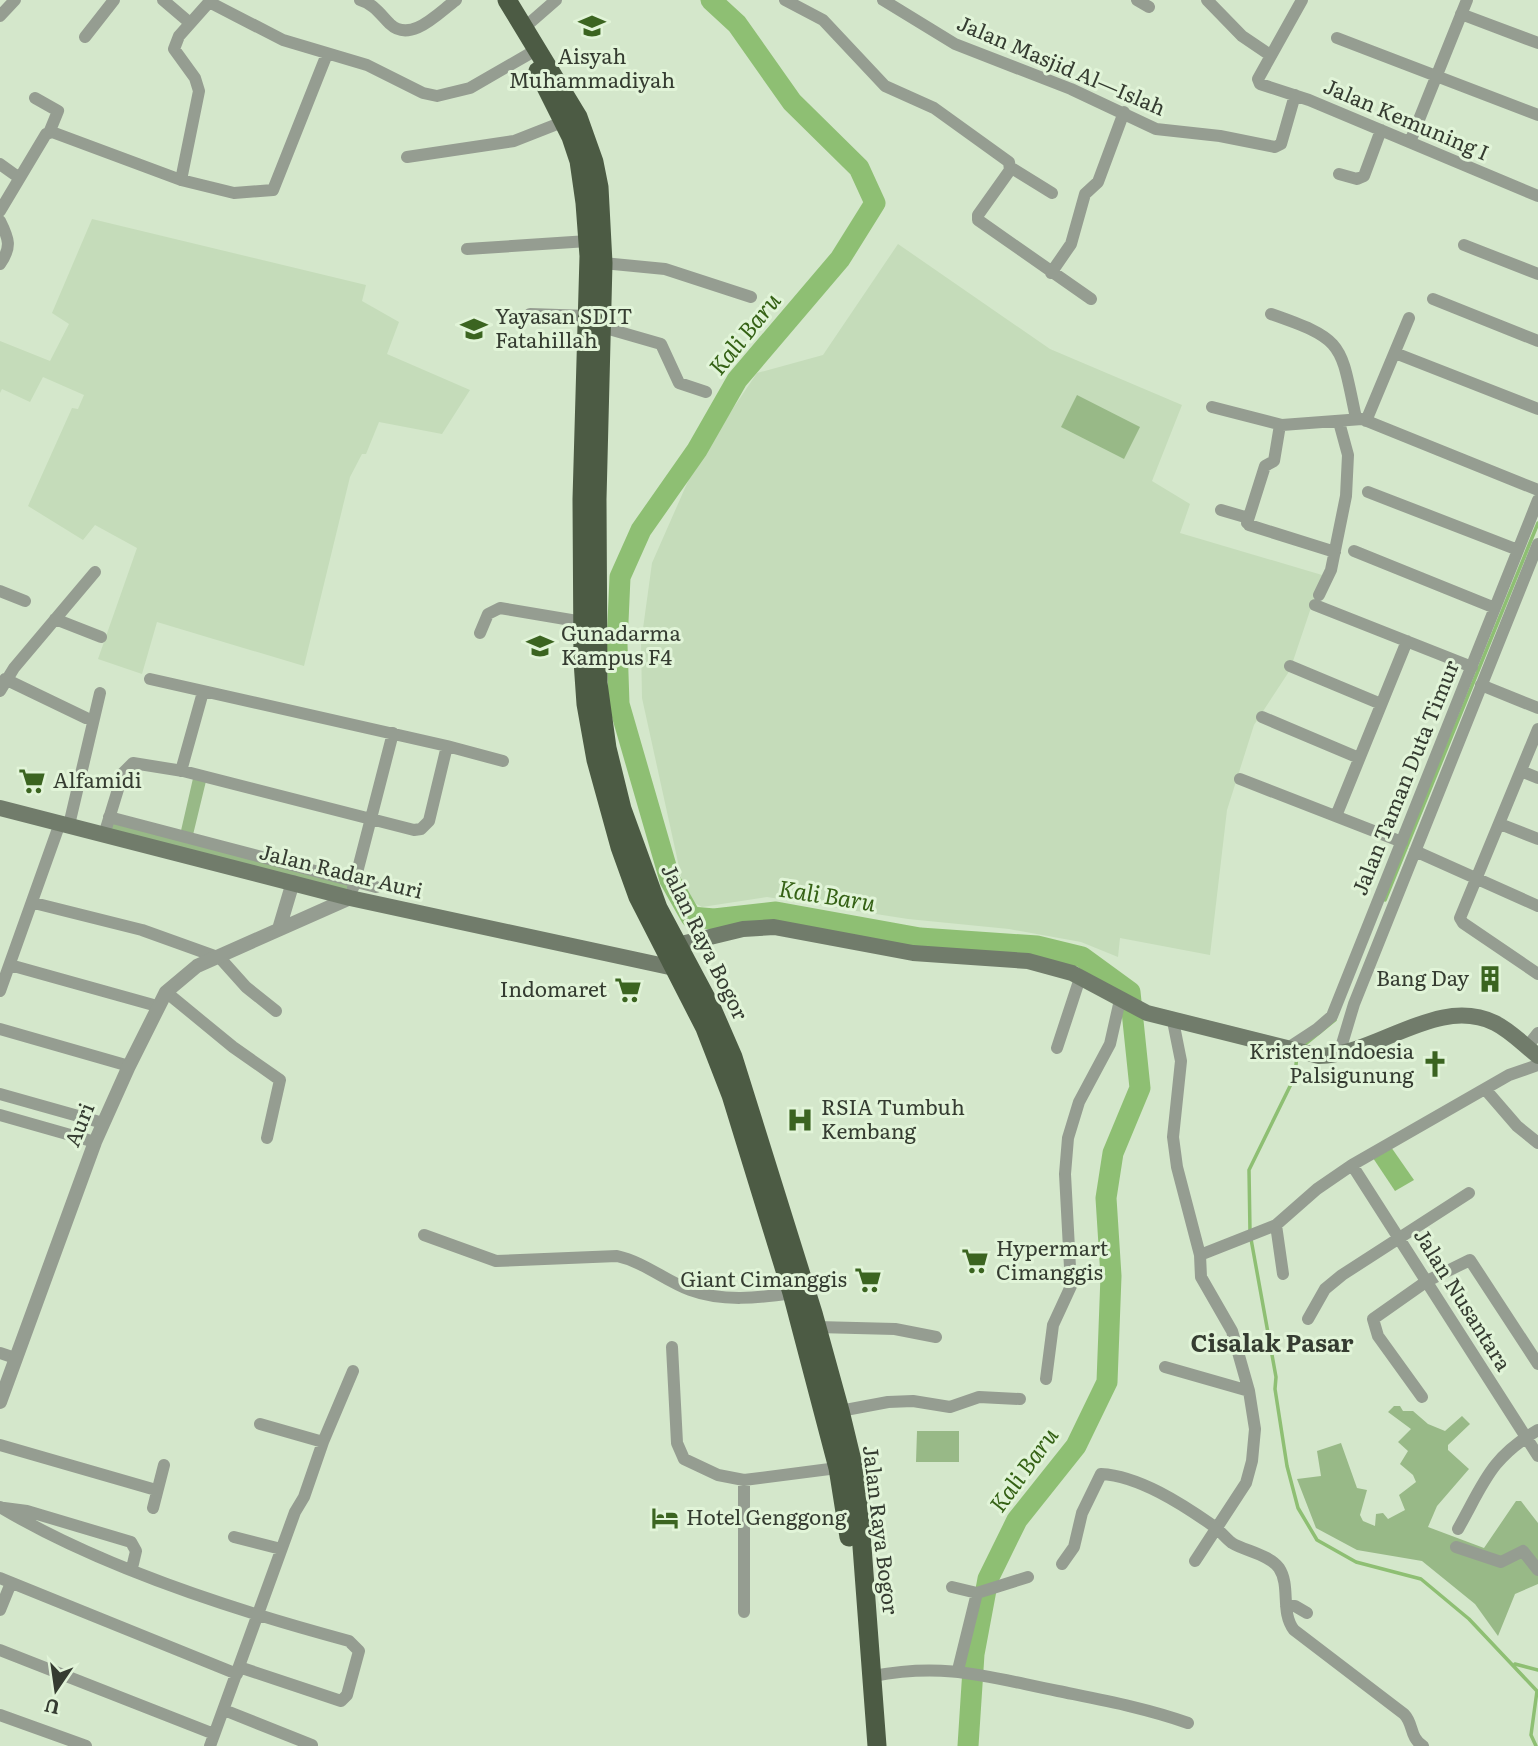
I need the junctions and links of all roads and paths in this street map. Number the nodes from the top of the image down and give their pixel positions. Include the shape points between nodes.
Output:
1 (15, 0) edge
2 (114, 0) edge
3 (163, 0) edge
4 (360, 0) edge
5 (456, 0) edge
6 (492, 0) edge
7 (507, 0) edge
8 (556, 0) edge
9 (785, 0) edge
10 (883, 0) edge
11 (1207, 0) edge
12 (1302, 0) edge
13 (1467, 0) edge
14 (210, 1) edge
15 (1461, 14) junction
16 (0, 16) edge
17 (190, 23) junction
18 (525, 27) junction
19 (85, 37) dead end
20 (1337, 38) dead end
21 (1538, 43) edge
22 (327, 54) junction
23 (529, 54) junction
24 (1270, 55) junction
25 (1436, 76) junction
26 (1295, 95) junction
27 (35, 98) dead end
28 (1124, 112) junction
29 (1538, 116) edge
30 (565, 121) junction
31 (1381, 130) junction
32 (49, 133) junction
33 (1410, 142) junction
34 (407, 157) dead end
35 (0, 164) edge
36 (1010, 167) junction
37 (1339, 174) dead end
38 (18, 177) junction
39 (181, 180) junction
40 (1052, 193) dead end
41 (1538, 195) edge
42 (0, 211) edge
43 (0, 221) edge
44 (588, 241) junction
45 (1464, 245) dead end
46 (467, 249) dead end
47 (603, 263) junction
48 (0, 264) edge
49 (1051, 273) junction
50 (1538, 274) edge
51 (751, 297) dead end
52 (1091, 299) dead end
53 (1433, 299) dead end
54 (530, 314) dead end
55 (1271, 314) dead end
56 (1409, 318) dead end
57 (595, 321) junction
58 (1538, 341) edge
59 (1395, 352) junction
60 (706, 392) dead end
61 (1212, 407) dead end
62 (1538, 409) edge
63 (1361, 420) junction
64 (1339, 422) junction
65 (1280, 425) junction
66 (1538, 490) edge
67 (1368, 492) dead end
68 (590, 499) junction
69 (1538, 500) edge
70 (1221, 510) dead end
71 (1247, 523) junction
72 (1538, 544) edge
73 (1354, 551) dead end
74 (1518, 551) junction
75 (1335, 552) junction
76 (95, 572) dead end
77 (0, 591) edge
78 (25, 601) dead end
79 (1496, 608) junction
80 (55, 619) junction
81 (583, 622) junction
82 (480, 634) dead end
83 (101, 637) dead end
84 (1407, 641) junction
85 (1290, 666) dead end
86 (1472, 667) junction
87 (150, 679) dead end
88 (3, 685) edge
89 (1481, 685) junction
90 (203, 692) junction
91 (100, 693) dead end
92 (1381, 704) junction
93 (1538, 708) edge
94 (1262, 717) dead end
95 (86, 718) dead end
96 (1538, 729) edge
97 (393, 733) junction
98 (447, 746) junction
99 (1359, 758) junction
100 (503, 761) dead end
101 (76, 763) dead end
102 (181, 771) junction
103 (1521, 771) junction
104 (1538, 778) edge
105 (1240, 779) dead end
106 (0, 807) edge
107 (1336, 816) junction
108 (109, 817) junction
109 (371, 820) junction
110 (64, 824) junction
111 (1500, 824) junction
112 (104, 835) junction
113 (1538, 839) edge
114 (1402, 842) junction
115 (1415, 851) junction
116 (1477, 878) junction
117 (354, 881) junction
118 (293, 882) junction
119 (376, 887) dead end
120 (350, 898) junction
121 (34, 904) junction
122 (1538, 906) edge
123 (279, 929) junction
124 (677, 945) junction
125 (220, 958) junction
126 (10, 965) junction
127 (674, 968) junction
128 (1538, 974) edge
129 (1080, 978) junction
130 (0, 992) edge
131 (166, 992) junction
132 (1122, 1001) junction
133 (157, 1006) junction
134 (276, 1011) dead end
135 (1173, 1021) junction
136 (0, 1029) edge
137 (1538, 1033) edge
138 (1057, 1048) dead end
139 (1288, 1050) junction
140 (1533, 1052) edge
141 (1339, 1054) junction
142 (1538, 1065) edge
143 (129, 1066) junction
144 (1485, 1089) junction
145 (0, 1094) edge
146 (1, 1119) edge
147 (103, 1123) junction
148 (267, 1138) dead end
149 (95, 1142) junction
150 (1538, 1143) edge
151 (754, 1146) junction
152 (1352, 1165) junction
153 (1469, 1193) dead end
154 (1276, 1225) junction
155 (424, 1235) dead end
156 (1399, 1237) junction
157 (1200, 1255) junction
158 (1283, 1274) dead end
159 (1427, 1281) junction
160 (792, 1293) junction
161 (1308, 1319) dead end
162 (817, 1327) junction
163 (936, 1337) dead end
164 (672, 1347) dead end
165 (0, 1353) edge
166 (15, 1358) junction
167 (1538, 1364) edge
168 (1165, 1367) dead end
169 (353, 1371) dead end
170 (1045, 1380) dead end
171 (1250, 1391) junction
172 (1422, 1397) dead end
173 (1020, 1399) dead end
174 (0, 1402) edge
175 (840, 1410) junction
176 (260, 1424) dead end
177 (1538, 1430) edge
178 (1525, 1437) junction
179 (323, 1441) junction
180 (0, 1445) edge
181 (1538, 1456) edge
182 (164, 1465) dead end
183 (845, 1466) junction
184 (744, 1480) junction
185 (156, 1490) junction
186 (1, 1507) edge
187 (152, 1508) dead end
188 (1215, 1527) junction
189 (91, 1529) junction
190 (1458, 1529) dead end
191 (234, 1538) dead end
192 (1456, 1547) dead end
193 (85, 1549) junction
194 (281, 1549) junction
195 (1195, 1561) dead end
196 (1062, 1564) dead end
197 (132, 1569) junction
198 (1538, 1570) edge
199 (1028, 1577) dead end
200 (6, 1581) edge
201 (952, 1587) dead end
202 (979, 1592) junction
203 (1286, 1606) junction
204 (0, 1610) edge
205 (744, 1612) dead end
206 (1307, 1613) dead end
207 (255, 1616) junction
208 (0, 1650) edge
209 (238, 1670) junction
210 (959, 1670) junction
211 (873, 1676) junction
212 (224, 1710) junction
213 (0, 1715) edge
214 (1188, 1723) dead end
215 (212, 1740) edge
216 (312, 1745) edge
217 (86, 1746) edge
218 (865, 1746) edge
219 (877, 1746) edge
220 (1423, 1746) edge

1 - 16 street
2 - 19 street
3 - 17 street
4 - 5 street via 378,9 394,27 407,30 419,28
6 - 23 highway, Jalan Raya Bogor
7 - 18 highway, Jalan Raya Bogor
8 - 18 street
9 - 36 street via 823,20 885,86 955,121
10 - 28 street, Jalan Masjid Al—Islah via 955,44
11 - 24 street via 1235,30
12 - 24 street
13 - 15 street
14 - 17 street
14 - 22 street via 261,31
15 - 21 street
15 - 25 street
17 - 39 street via 174,49 199,91
18 - 47 highway, Jalan Raya Bogor via 563,88 588,143 598,187
20 - 25 street
22 - 23 street via 367,65 437,96 470,88
22 - 39 street via 273,190 234,193
23 - 30 highway, Jalan Raya Bogor
24 - 26 street, Jalan Kemuning I via 1258,82
25 - 29 street
25 - 33 street
26 - 28 street, Jalan Masjid Al—Islah via 1281,144 1275,147 1165,131
26 - 31 street, Jalan Kemuning I
27 - 32 street via 58,111
28 - 49 street via 1098,182 1085,194 1071,244
30 - 34 street via 514,141
30 - 44 highway, Jalan Raya Bogor via 579,161
31 - 33 street, Jalan Kemuning I
31 - 37 street via 1361,179
32 - 38 street
32 - 39 street
33 - 41 street, Jalan Kemuning I
35 - 38 street
36 - 40 street
36 - 49 street via 978,220
38 - 42 street
43 - 48 street via 9,247
44 - 46 street
44 - 57 highway, Jalan Raya Bogor
45 - 50 street
47 - 51 street via 665,269
47 - 57 highway, Jalan Raya Bogor
49 - 52 street
53 - 58 street
54 - 57 street
55 - 63 street via 1322,334 1338,347
56 - 59 street
57 - 60 street via 662,344 679,383
57 - 68 highway, Jalan Raya Bogor
59 - 62 street
59 - 63 street
61 - 65 street
63 - 64 street
63 - 66 street
64 - 65 street
64 - 75 street via 1348,460
65 - 71 street via 1274,461 1265,466
67 - 74 street
68 - 81 highway, Jalan Raya Bogor
68 - 124 highway, Jalan Raya Bogor via 598,683 607,748 642,868
69 - 74 street, Jalan Taman Duta Timur
70 - 71 street via 1246,518
71 - 75 street
72 - 89 street
73 - 79 street
74 - 79 street, Jalan Taman Duta Timur
75 - 84 street via 1317,600
76 - 80 street
77 - 78 street
79 - 86 street, Jalan Taman Duta Timur
80 - 83 street
80 - 88 street
81 - 82 street via 500,608 488,614
81 - 127 highway, Jalan Raya Bogor via 586,704 604,795 638,897
84 - 86 street
84 - 92 street
85 - 92 street
86 - 114 street, Jalan Taman Duta Timur
87 - 90 street
88 - 95 street
89 - 93 street
89 - 115 street
90 - 97 street
90 - 102 street
91 - 110 street
92 - 99 street
94 - 99 street
96 - 103 street
97 - 98 street
97 - 109 street
98 - 100 street
98 - 109 street via 425,827 414,830
99 - 107 street
101 - 110 street
102 - 108 street via 130,764
102 - 109 street
103 - 104 street
103 - 111 street
105 - 107 street
106 - 110 main road, Jalan Radar Auri
107 - 114 street
108 - 112 street
108 - 117 street
109 - 117 street
110 - 112 main road, Jalan Radar Auri
110 - 121 street
111 - 113 street
111 - 116 street
112 - 118 main road, Jalan Radar Auri
114 - 139 street, Jalan Taman Duta Timur via 1332,1016
115 - 116 street
115 - 141 street
116 - 122 street
116 - 128 street via 1462,911 1463,923
117 - 119 street
117 - 120 street
118 - 120 main road, Jalan Radar Auri
118 - 123 street
120 - 123 street, Auri
120 - 127 main road, Jalan Radar Auri
121 - 125 street via 142,930
121 - 126 street
123 - 125 street, Auri
124 - 129 main road via 743,929 774,927 913,953 1028,961
124 - 151 highway, Jalan Raya Bogor via 726,1038
125 - 131 street, Auri via 189,971
125 - 134 street
126 - 130 street
126 - 133 street
127 - 151 highway, Jalan Raya Bogor via 717,1055
129 - 132 main road
129 - 138 street
131 - 133 street, Auri
131 - 148 street via 281,1081
132 - 135 main road
132 - 170 street via 1110,1044 1079,1102 1068,1138 1065,1174 1071,1286 1053,1325
133 - 143 street, Auri
135 - 139 main road
135 - 157 street via 1181,1074 1174,1150
136 - 143 street
137 - 140 street
139 - 141 main road
140 - 141 main road via 1493,1022 1453,1016
142 - 144 street
143 - 147 street, Auri
144 - 150 street
144 - 152 street
145 - 147 street
146 - 149 street
147 - 149 street, Auri
149 - 166 street, Auri
151 - 160 highway, Jalan Raya Bogor
151 - 162 highway, Jalan Raya Bogor
152 - 154 street
152 - 156 street, Jalan Nusantara
153 - 156 street
154 - 157 street
154 - 158 street
155 - 160 street via 496,1261 617,1256 634,1260 690,1290 716,1296 761,1298
156 - 159 street, Jalan Nusantara
156 - 161 street via 1325,1289
157 - 171 street via 1203,1284 1226,1315
159 - 167 street via 1470,1260
159 - 172 street via 1376,1315 1372,1324
159 - 178 street, Jalan Nusantara
160 - 183 highway, Jalan Raya Bogor
162 - 163 street via 895,1329
162 - 175 highway, Jalan Raya Bogor
164 - 184 street via 677,1443 684,1459 718,1475
165 - 166 street
166 - 174 street, Auri
168 - 171 street
169 - 179 street
171 - 188 street via 1255,1429 1250,1472 1223,1521
173 - 175 street via 975,1398 950,1407 888,1402
175 - 183 highway, Jalan Raya Bogor
176 - 179 street
177 - 178 street
178 - 181 street, Jalan Nusantara
178 - 190 street via 1491,1468
179 - 194 street
180 - 185 street
182 - 185 street
183 - 184 street
183 - 211 highway, Jalan Raya Bogor
183 - 218 highway, Jalan Raya Bogor
184 - 205 street
185 - 187 street
186 - 189 street
186 - 193 street
188 - 195 street
188 - 196 street via 1161,1494 1101,1474 1082,1513 1074,1547
188 - 203 street via 1231,1542 1278,1568
189 - 193 street
189 - 197 street via 134,1543
191 - 194 street
192 - 198 street via 1501,1562 1522,1551
193 - 197 street
194 - 207 street
197 - 207 street
199 - 202 street
200 - 204 street
200 - 209 street
201 - 202 street
202 - 210 street
203 - 206 street
203 - 220 street via 1289,1623 1300,1636 1399,1711 1410,1724 1412,1737
207 - 209 street
207 - 209 street via 354,1644 359,1656 347,1695 341,1701
208 - 215 street
209 - 212 street
210 - 211 street via 907,1670
210 - 214 street via 1156,1711
211 - 219 highway, Jalan Raya Bogor
212 - 215 street
212 - 216 street
213 - 217 street

